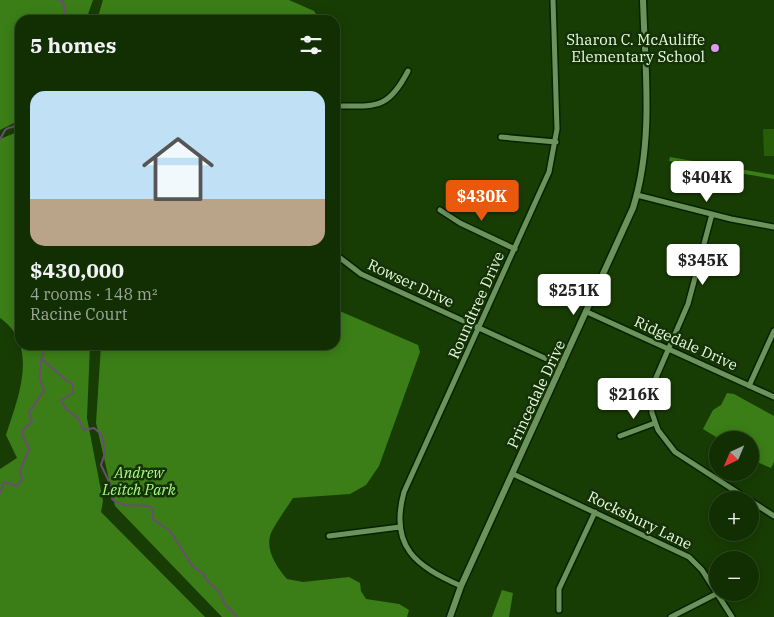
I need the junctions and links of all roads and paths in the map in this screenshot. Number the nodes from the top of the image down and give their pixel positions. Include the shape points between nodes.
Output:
1 (553, 0) edge
2 (643, 0) edge
3 (408, 70) dead end
4 (340, 106) edge
5 (502, 137) dead end
6 (556, 142) junction
7 (637, 195) junction
8 (440, 210) dead end
9 (712, 214) junction
10 (774, 227) edge
11 (516, 249) junction
12 (340, 258) edge
13 (587, 312) junction
14 (480, 329) junction
15 (774, 331) edge
16 (668, 349) junction
17 (562, 366) junction
18 (748, 386) junction
19 (774, 397) edge
20 (655, 423) junction
21 (620, 436) dead end
22 (513, 474) junction
23 (595, 512) junction
24 (774, 516) edge
25 (400, 527) junction
26 (330, 536) dead end
27 (709, 582) edge
28 (461, 586) junction
29 (709, 598) edge
30 (721, 601) edge
31 (559, 610) dead end
32 (450, 617) edge
33 (671, 617) edge
34 (732, 617) edge

1 - 6 street, Roundtree Drive
2 - 7 street, Princedale Drive via 646,140
3 - 4 street via 396,92 384,102
5 - 6 street
6 - 11 street, Roundtree Drive via 549,172
7 - 9 street
7 - 13 street, Princedale Drive
8 - 11 street
9 - 10 street
9 - 16 street via 688,304
11 - 14 street, Roundtree Drive
12 - 14 street, Rowser Drive via 362,274
13 - 16 street, Ridgedale Drive
13 - 17 street, Princedale Drive
14 - 17 street, Rowser Drive
14 - 25 street, Roundtree Drive via 404,492
15 - 18 street
16 - 18 street, Ridgedale Drive
16 - 20 street via 652,391
17 - 22 street, Princedale Drive
18 - 19 street, Ridgedale Drive
20 - 21 street
20 - 24 street via 675,452
22 - 23 street, Rocksbury Lane
22 - 28 street, Princedale Drive
23 - 27 street, Rocksbury Lane via 689,557
23 - 31 street via 559,589
25 - 26 street
25 - 28 street, Roundtree Drive via 404,541 417,561
28 - 32 street, Princedale Drive
29 - 33 street
30 - 34 street, Rocksbury Lane

